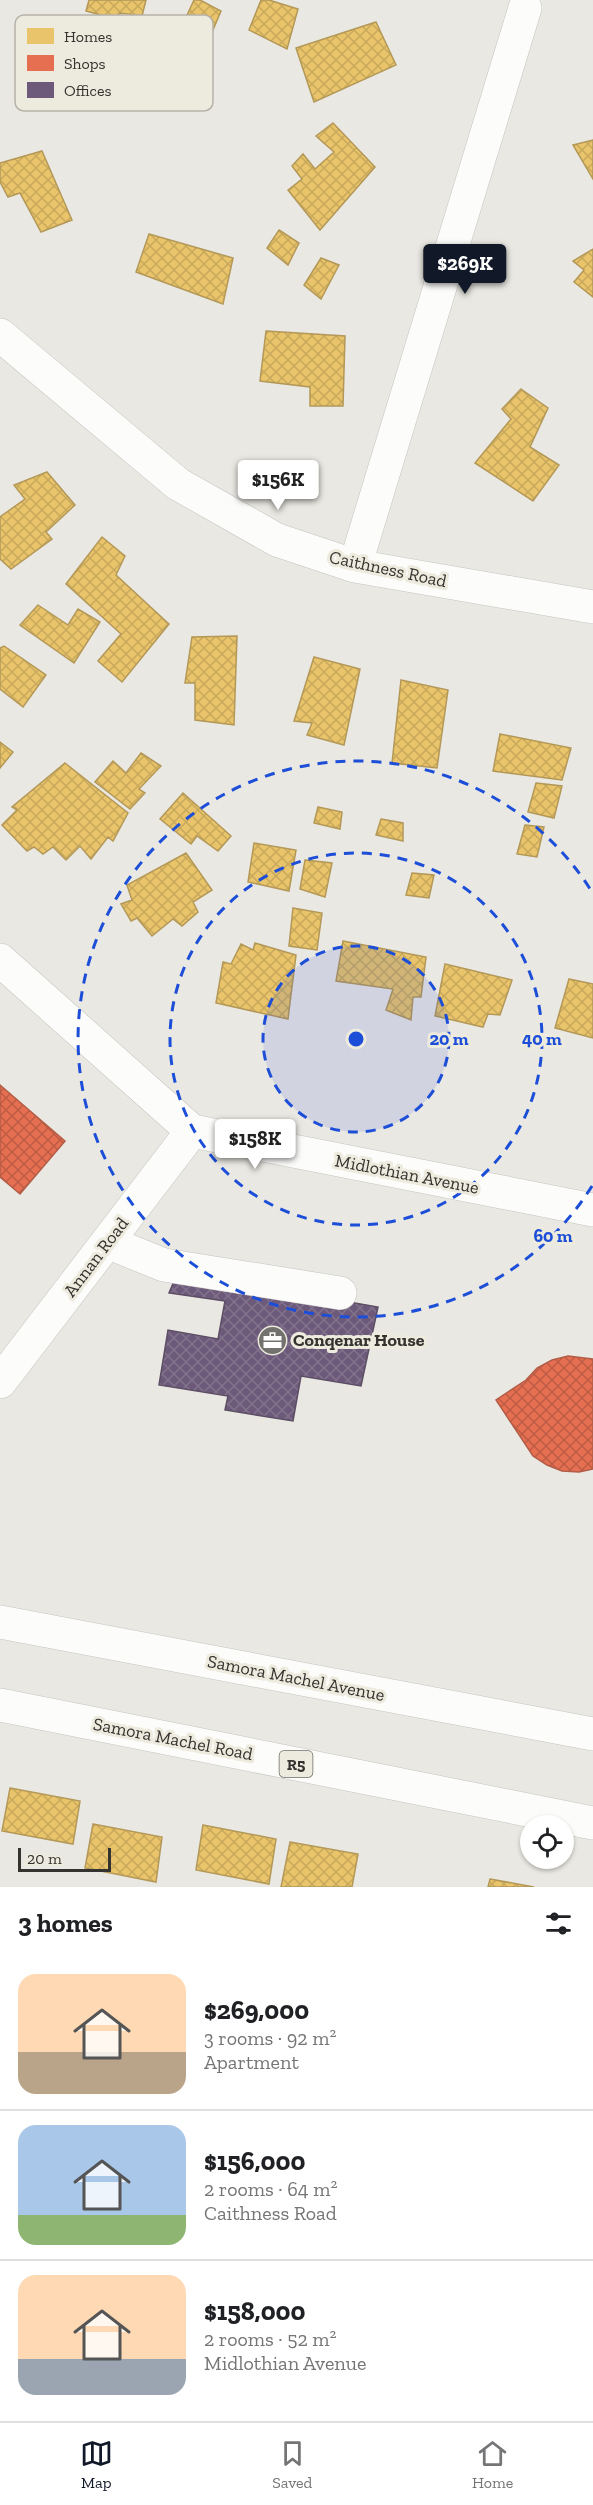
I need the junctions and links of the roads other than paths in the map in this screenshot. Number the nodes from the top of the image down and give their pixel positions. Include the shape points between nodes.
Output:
1 (525, 9) dead end
2 (0, 335) edge
3 (355, 566) junction
4 (593, 607) edge
5 (0, 960) edge
6 (192, 1131) junction
7 (593, 1210) edge
8 (107, 1242) junction
9 (340, 1293) dead end
10 (0, 1382) edge
11 (0, 1622) edge
12 (0, 1705) edge
13 (593, 1734) edge
14 (593, 1823) edge

1 - 3 main road
2 - 3 main road, Caithness Road via 178,484 277,540
3 - 4 main road, Caithness Road
5 - 6 main road
6 - 7 main road, Midlothian Avenue
6 - 8 main road, Annan Road
8 - 9 main road via 164,1265
8 - 10 main road, Annan Road
11 - 13 main road, Samora Machel Avenue
12 - 14 main road, Samora Machel Road / R5

